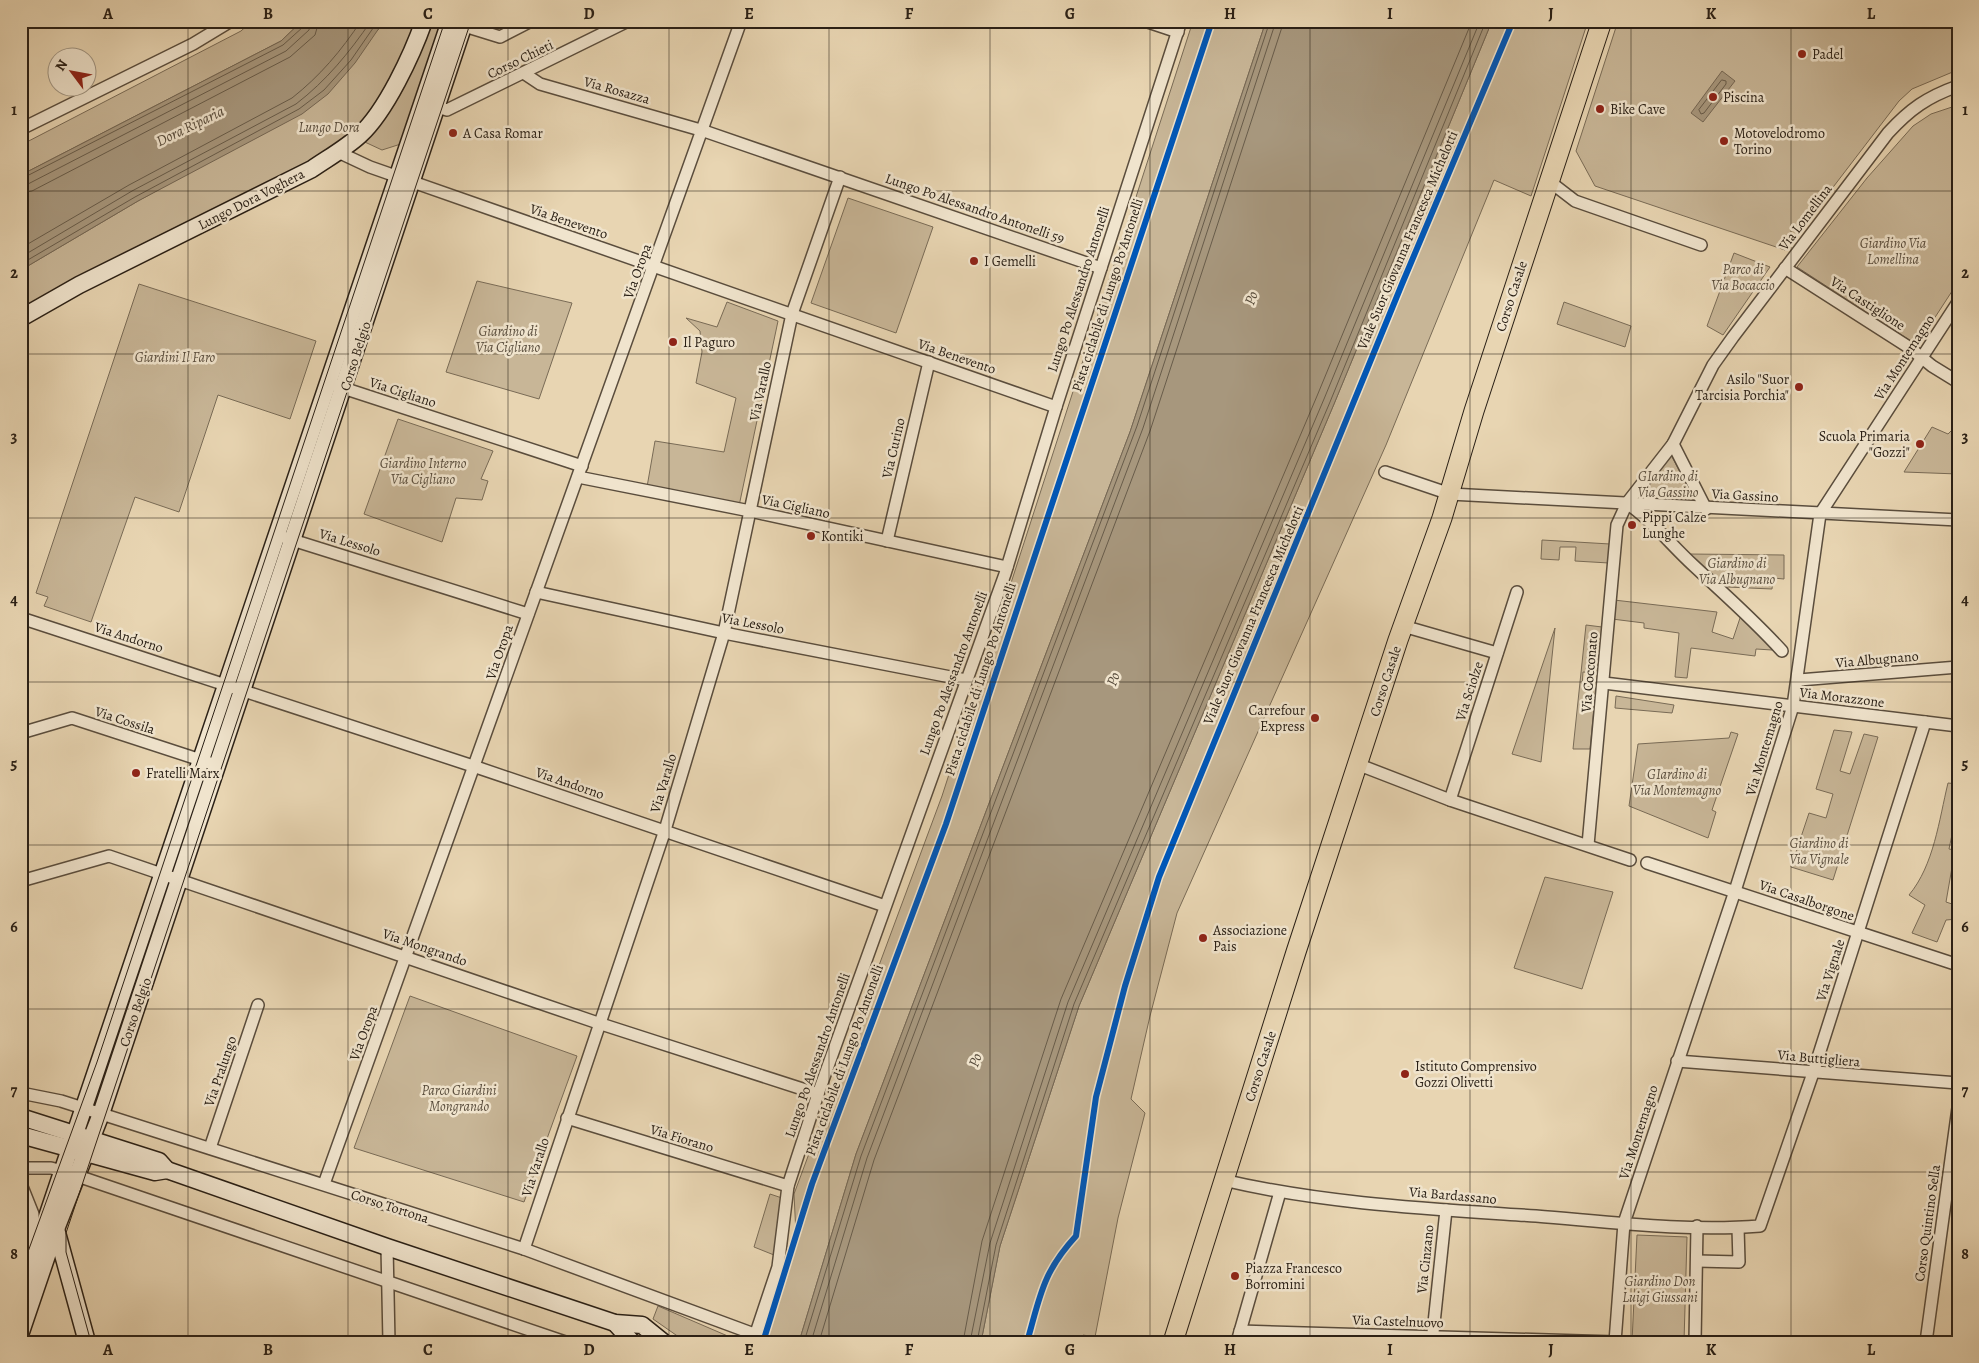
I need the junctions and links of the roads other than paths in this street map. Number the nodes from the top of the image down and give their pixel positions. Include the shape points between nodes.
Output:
1 (231, 21) edge
2 (424, 21) edge
3 (531, 21) edge
4 (628, 21) edge
5 (741, 21) edge
6 (1145, 21) edge
7 (1602, 21) edge
8 (457, 22) edge
9 (1179, 27) edge
10 (525, 74) junction
11 (1958, 86) edge
12 (430, 105) junction
13 (21, 129) edge
14 (704, 131) junction
15 (338, 152) junction
16 (398, 176) junction
17 (840, 176) junction
18 (1549, 181) junction
19 (413, 182) junction
20 (1700, 245) dead end
21 (655, 267) junction
22 (1101, 268) junction
23 (1785, 268) junction
24 (1958, 302) edge
25 (792, 314) junction
26 (21, 318) edge
27 (1922, 357) junction
28 (928, 362) junction
29 (1958, 382) edge
30 (328, 383) junction
31 (345, 388) junction
32 (1056, 407) junction
33 (1673, 444) junction
34 (580, 472) junction
35 (1385, 472) dead end
36 (1450, 494) junction
37 (1627, 503) junction
38 (1706, 509) junction
39 (750, 511) junction
40 (1820, 514) junction
41 (1958, 520) edge
42 (278, 535) junction
43 (294, 540) junction
44 (887, 541) junction
45 (1007, 567) junction
46 (536, 592) junction
47 (1517, 592) dead end
48 (528, 614) junction
49 (21, 618) edge
50 (1403, 626) junction
51 (724, 633) junction
52 (1782, 651) dead end
53 (1497, 653) junction
54 (1958, 667) edge
55 (966, 680) junction
56 (1799, 680) junction
57 (1604, 683) junction
58 (227, 685) junction
59 (243, 691) junction
60 (1793, 706) junction
61 (1925, 722) junction
62 (1958, 726) edge
63 (21, 733) edge
64 (202, 761) junction
65 (1357, 764) junction
66 (219, 766) junction
67 (476, 767) junction
68 (1450, 800) junction
69 (665, 830) junction
70 (1588, 845) junction
71 (1630, 860) dead end
72 (1647, 863) dead end
73 (164, 875) junction
74 (21, 881) edge
75 (180, 881) junction
76 (1735, 892) junction
77 (885, 906) junction
78 (1858, 933) junction
79 (406, 956) junction
80 (1958, 965) edge
81 (258, 1005) dead end
82 (598, 1024) junction
83 (1677, 1061) junction
84 (1813, 1073) junction
85 (1958, 1083) edge
86 (21, 1093) edge
87 (818, 1094) junction
88 (85, 1108) junction
89 (1958, 1108) edge
90 (101, 1114) junction
91 (21, 1117) edge
92 (567, 1118) junction
93 (21, 1135) edge
94 (82, 1143) junction
95 (210, 1148) junction
96 (21, 1168) edge
97 (70, 1174) junction
98 (1223, 1180) junction
99 (21, 1184) edge
100 (324, 1184) junction
101 (788, 1186) junction
102 (1280, 1192) junction
103 (1446, 1210) junction
104 (1624, 1223) junction
105 (1697, 1226) junction
106 (1738, 1228) junction
107 (56, 1229) junction
108 (387, 1247) junction
109 (524, 1249) junction
110 (34, 1255) junction
111 (1697, 1261) junction
112 (388, 1282) junction
113 (21, 1294) edge
114 (615, 1323) junction
115 (21, 1332) edge
116 (1238, 1336) edge
117 (754, 1338) edge
118 (1432, 1340) edge
119 (87, 1342) edge
120 (388, 1342) edge
121 (565, 1342) edge
122 (632, 1342) edge
123 (663, 1342) edge
124 (741, 1342) edge
125 (1173, 1342) edge
126 (1615, 1342) edge
127 (1695, 1342) edge
128 (1926, 1342) edge

1 - 13 street via 193,44
2 - 15 main road, Lungo Dora Voghera via 407,62 376,117
3 - 8 street, Corso Chieti via 500,37
4 - 10 street, Corso Chieti
5 - 14 street, Via Oropa
6 - 9 street
7 - 18 main road, Corso Casale
8 - 12 main road, Corso Belgio
9 - 22 street, Lungo Po Alessandro Antonelli
10 - 12 street, Corso Chieti via 447,110
10 - 14 street, Via Rosazza via 540,84
11 - 23 street, Via Lomellina via 1936,94 1909,111 1888,133
12 - 16 main road, Corso Belgio
12 - 19 main road, Corso Belgio
14 - 17 street
14 - 21 street, Via Oropa
15 - 16 street, Via Benevento
15 - 26 main road, Lungo Dora Voghera via 312,169 79,285
16 - 19 street, Via Benevento
16 - 30 main road, Corso Belgio
17 - 22 street, Lungo Po Alessandro Antonelli 59
17 - 25 street
18 - 20 street via 1575,201
18 - 36 main road, Corso Casale
19 - 21 street, Via Benevento
19 - 31 main road, Corso Belgio
21 - 25 street, Via Benevento
21 - 34 street, Via Oropa
22 - 32 street, Lungo Po Alessandro Antonelli
23 - 27 street, Via Castiglione
23 - 33 street, Via Lomellina via 1713,365
24 - 27 street, Via Montemagno
25 - 28 street, Via Benevento
25 - 39 street, Via Varallo
27 - 29 street, Via Castiglione
27 - 40 street, Via Montemagno
28 - 32 street, Via Benevento
28 - 44 street, Via Curino
30 - 31 street, Via Cigliano
30 - 42 main road, Corso Belgio
31 - 34 street, Via Cigliano
31 - 43 main road, Corso Belgio
32 - 45 street, Lungo Po Alessandro Antonelli
33 - 37 street, Via Lomellina
33 - 38 street
34 - 39 street, Via Cigliano
34 - 46 street, Via Oropa
35 - 36 street, Via Gassino
36 - 37 street, Via Gassino
36 - 50 main road, Corso Casale
37 - 38 street, Via Gassino
37 - 52 street via 1648,518
37 - 57 street, Via Cocconato via 1617,525
38 - 40 street, Via Gassino
39 - 44 street, Via Cigliano
39 - 51 street, Via Varallo
40 - 41 street, Via Gassino
40 - 56 street, Via Montemagno
42 - 43 street, Via Lessolo
42 - 58 main road, Corso Belgio
43 - 48 street, Via Lessolo
43 - 59 main road, Corso Belgio
44 - 45 street, Via Cigliano
45 - 55 street, Lungo Po Alessandro Antonelli
46 - 48 street, Via Oropa
46 - 51 street, Via Lessolo
47 - 53 street, Via Sciolze
48 - 67 street, Via Oropa
49 - 58 street, Via Andorno
50 - 53 street
50 - 65 main road, Corso Casale
51 - 55 street, Via Lessolo
51 - 69 street, Via Varallo
53 - 68 street, Via Sciolze
54 - 56 street, Via Albugnano
55 - 77 street, Lungo Po Alessandro Antonelli
56 - 60 street, Via Montemagno
57 - 60 street, Via Morazzone
57 - 70 street, Via Cocconato
58 - 59 street
58 - 64 main road, Corso Belgio
59 - 66 main road, Corso Belgio
59 - 67 street, Via Andorno
60 - 61 street, Via Morazzone
60 - 76 street, Via Montemagno
61 - 62 street, Via Morazzone
61 - 78 street, Via Vignale
63 - 64 street, Via Cossila via 72,718
64 - 66 street, Via Cossila
64 - 73 main road, Corso Belgio
65 - 68 street
65 - 98 main road, Corso Casale
66 - 75 main road, Corso Belgio
67 - 69 street, Via Andorno
67 - 79 street, Via Oropa
68 - 70 street
69 - 77 street, Via Andorno
69 - 82 street, Via Varallo
70 - 71 street
72 - 76 street, Via Casalborgone
73 - 74 street, Via Mongrando via 109,856
73 - 75 street, Via Mongrando
73 - 88 main road, Corso Belgio
75 - 79 street, Via Mongrando
75 - 90 main road, Corso Belgio
76 - 78 street, Via Casalborgone
76 - 83 street, Via Montemagno
77 - 87 street, Lungo Po Alessandro Antonelli
78 - 80 street, Via Casalborgone
78 - 84 street, Via Vignale
79 - 82 street, Via Mongrando
79 - 100 street, Via Oropa
81 - 95 street, Via Pralungo
82 - 87 street, Via Mongrando
82 - 92 street, Via Varallo
83 - 84 street, Via Buttigliera
83 - 104 street, Via Montemagno
84 - 85 street, Via Buttigliera
84 - 106 street, Via Vignale via 1760,1226
86 - 88 street, Corso Tortona via 41,1095
87 - 101 street, Lungo Po Alessandro Antonelli
88 - 90 street, Corso Tortona
88 - 94 main road, Corso Belgio
89 - 128 street, Corso Quintino Sella
90 - 94 main road, Corso Belgio
90 - 95 street, Corso Tortona
91 - 94 main road
92 - 101 street, Via Fiorano
92 - 109 street, Via Varallo
93 - 94 main road
94 - 97 main road, Corso Belgio
94 - 108 main road via 155,1172 167,1170
95 - 100 street, Corso Tortona
96 - 97 street via 51,1168
97 - 107 main road, Corso Belgio
97 - 110 main road, Corso Belgio via 46,1216
97 - 112 street
98 - 102 street
98 - 125 main road, Corso Casale
99 - 110 street via 33,1214
100 - 109 street, Corso Tortona
101 - 117 street, Lungo Po Alessandro Antonelli via 778,1267
102 - 103 street, Via Bardassano
102 - 116 street
103 - 104 street, Via Bardassano
103 - 118 street, Via Cinzano
104 - 105 street, Via Bardassano
104 - 126 street, Via Montemagno
105 - 106 street
105 - 111 street
106 - 111 street via 1739,1262
107 - 115 main road, Corso Belgio
107 - 119 main road
108 - 112 street
108 - 114 main road
109 - 117 street, Corso Tortona
110 - 113 main road, Corso Belgio
111 - 127 street
112 - 120 street
112 - 121 street
114 - 122 main road
114 - 123 main road via 642,1325
116 - 118 street, Via Castelnuovo
117 - 124 street
118 - 126 street, Via Castelnuovo

